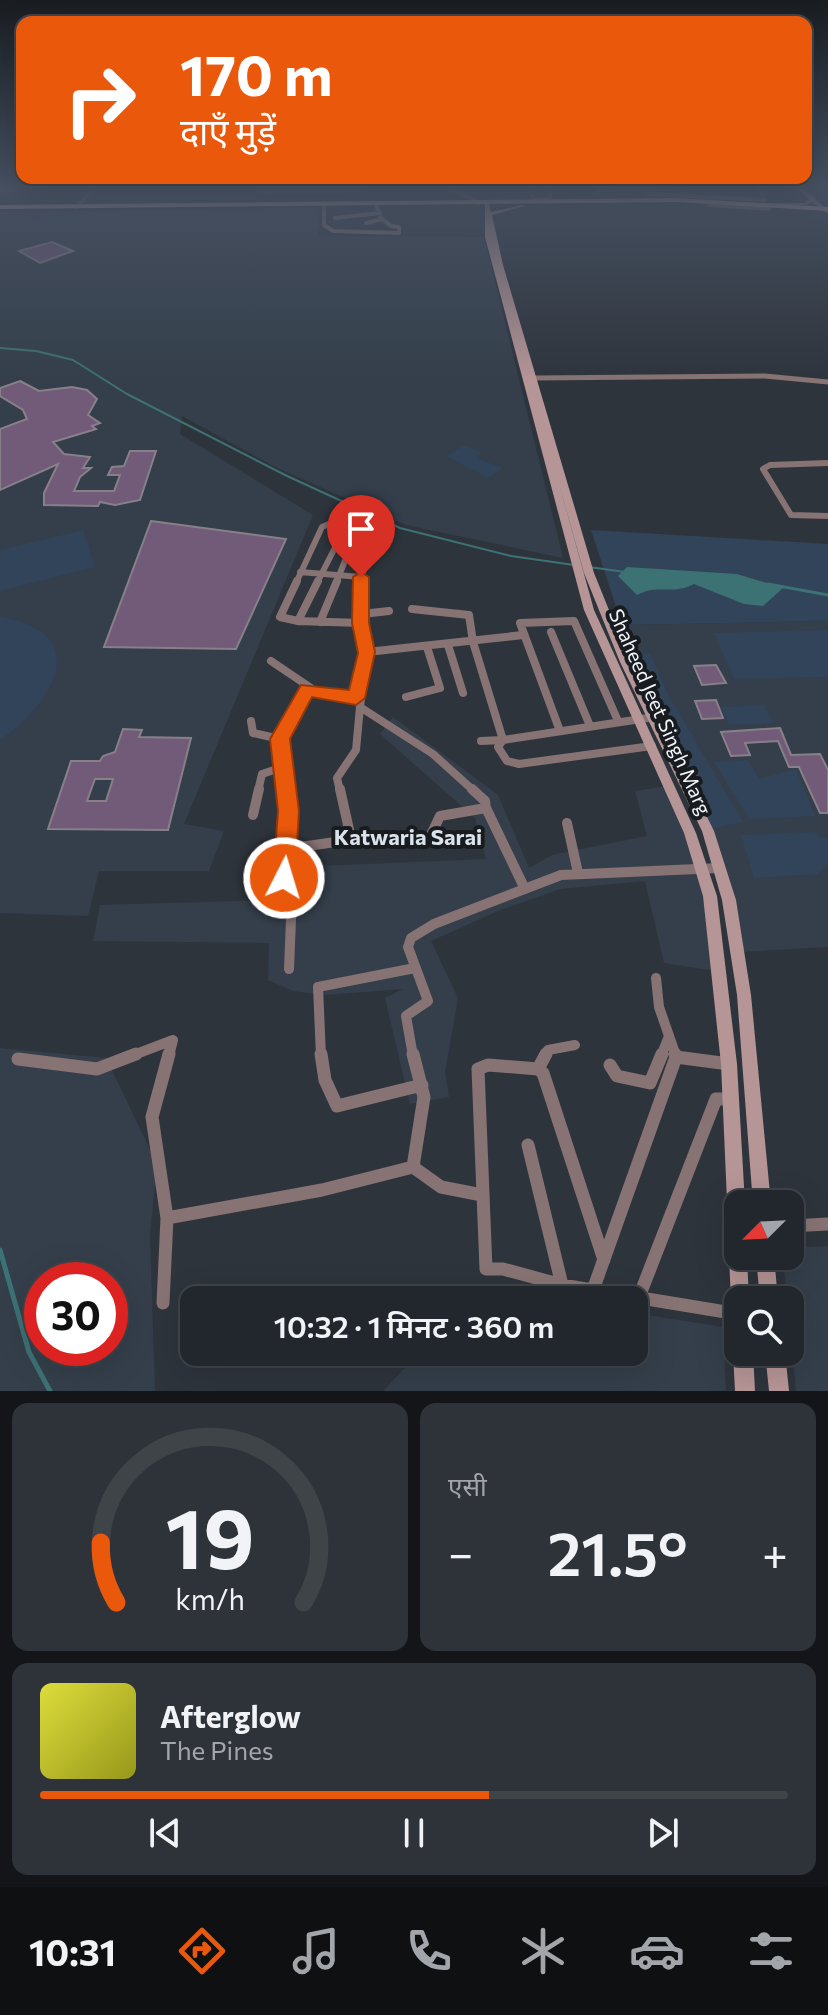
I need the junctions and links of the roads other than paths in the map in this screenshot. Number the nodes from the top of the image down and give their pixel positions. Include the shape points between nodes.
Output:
1 (497, 251) edge
2 (530, 378) junction
3 (828, 382) edge
4 (828, 463) edge
5 (828, 516) edge
6 (353, 541) dead end
7 (368, 544) dead end
8 (582, 566) junction
9 (300, 572) junction
10 (322, 573) junction
11 (340, 575) junction
12 (361, 577) junction
13 (412, 609) dead end
14 (389, 611) dead end
15 (362, 614) junction
16 (298, 621) junction
17 (320, 622) junction
18 (361, 623) junction
19 (551, 632) dead end
20 (523, 635) junction
21 (473, 642) junction
22 (448, 645) junction
23 (427, 647) junction
24 (367, 652) junction
25 (271, 661) dead end
26 (311, 688) junction
27 (463, 693) dead end
28 (406, 697) dead end
29 (358, 702) junction
30 (638, 717) junction
31 (654, 717) junction
32 (251, 721) dead end
33 (618, 721) junction
34 (590, 726) junction
35 (560, 731) junction
36 (280, 739) junction
37 (503, 740) junction
38 (481, 741) dead end
39 (652, 746) junction
40 (283, 767) junction
41 (486, 808) junction
42 (253, 815) dead end
43 (567, 823) dead end
44 (349, 840) junction
45 (287, 849) junction
46 (720, 868) junction
47 (702, 869) junction
48 (578, 873) junction
49 (525, 889) junction
50 (415, 968) junction
51 (289, 969) dead end
52 (656, 978) dead end
53 (669, 1036) junction
54 (575, 1045) dead end
55 (676, 1057) junction
56 (18, 1059) dead end
57 (729, 1064) junction
58 (610, 1065) dead end
59 (538, 1069) junction
60 (422, 1085) junction
61 (731, 1099) junction
62 (528, 1145) dead end
63 (413, 1167) junction
64 (736, 1190) edge
65 (761, 1190) edge
66 (482, 1195) junction
67 (167, 1218) junction
68 (828, 1224) edge
69 (804, 1225) edge
70 (604, 1260) junction
71 (562, 1285) junction
72 (568, 1286) edge
73 (594, 1286) edge
74 (643, 1286) edge
75 (648, 1299) edge
76 (163, 1303) dead end
77 (724, 1312) edge
78 (744, 1366) edge
79 (776, 1366) edge
80 (745, 1391) edge
81 (779, 1391) edge

1 - 2 main road, Shaheed Jeet Singh Marg
2 - 3 street via 765,376
2 - 8 main road, Shaheed Jeet Singh Marg
4 - 5 street via 763,469 791,515
6 - 11 street
7 - 12 street
8 - 30 main road, Shaheed Jeet Singh Marg via 604,647
8 - 31 main road, Shaheed Jeet Singh Marg
9 - 10 street
9 - 10 street via 324,525 344,526
9 - 16 street via 280,614
10 - 11 street
10 - 16 street
11 - 12 street
11 - 17 street
12 - 15 street
13 - 21 street via 467,613
14 - 15 street
15 - 18 street
16 - 17 street
17 - 18 street
18 - 24 street
19 - 34 street
20 - 21 street
20 - 33 street via 520,623 574,621
20 - 35 street
21 - 22 street
21 - 37 street
22 - 23 street
22 - 27 street
23 - 24 street
23 - 28 street via 440,688
24 - 29 street
25 - 26 street
26 - 29 street
26 - 36 street
29 - 41 street via 433,754 485,801
29 - 44 street via 354,754 337,778
30 - 31 street
30 - 33 street
30 - 39 main road, Shaheed Jeet Singh Marg
31 - 46 main road, Shaheed Jeet Singh Marg
32 - 36 street via 253,733
33 - 34 street
34 - 35 street
35 - 37 street
36 - 40 street
37 - 38 street
37 - 39 street via 498,747 507,761 519,764
39 - 47 main road, Shaheed Jeet Singh Marg
40 - 42 street via 262,774
40 - 45 street
41 - 44 street via 440,816 428,841 358,845
41 - 49 street
43 - 48 street
44 - 45 street
45 - 51 street via 282,866 292,894
46 - 47 street
46 - 65 main road, Shaheed Jeet Singh Marg via 739,952
47 - 48 street
47 - 57 main road, Shaheed Jeet Singh Marg via 715,922
48 - 49 street
49 - 50 street via 415,933 408,947
50 - 60 street via 428,1001 406,1016 405,1023
50 - 60 street via 318,987 327,1091 337,1106
52 - 53 street
53 - 55 street
53 - 58 street via 650,1083 617,1076
54 - 59 street via 548,1050
55 - 57 street
55 - 70 street
56 - 67 street via 97,1069 173,1040 152,1117
57 - 61 main road, Shaheed Jeet Singh Marg
59 - 66 street via 478,1069
59 - 70 street via 550,1087
60 - 63 street
61 - 64 main road, Shaheed Jeet Singh Marg
61 - 74 street via 716,1099
62 - 71 street
63 - 66 street via 441,1187
63 - 67 street via 324,1192
66 - 71 street via 486,1269
67 - 76 street
68 - 69 street
70 - 73 street
71 - 72 street
75 - 77 street
78 - 80 main road
79 - 81 main road

